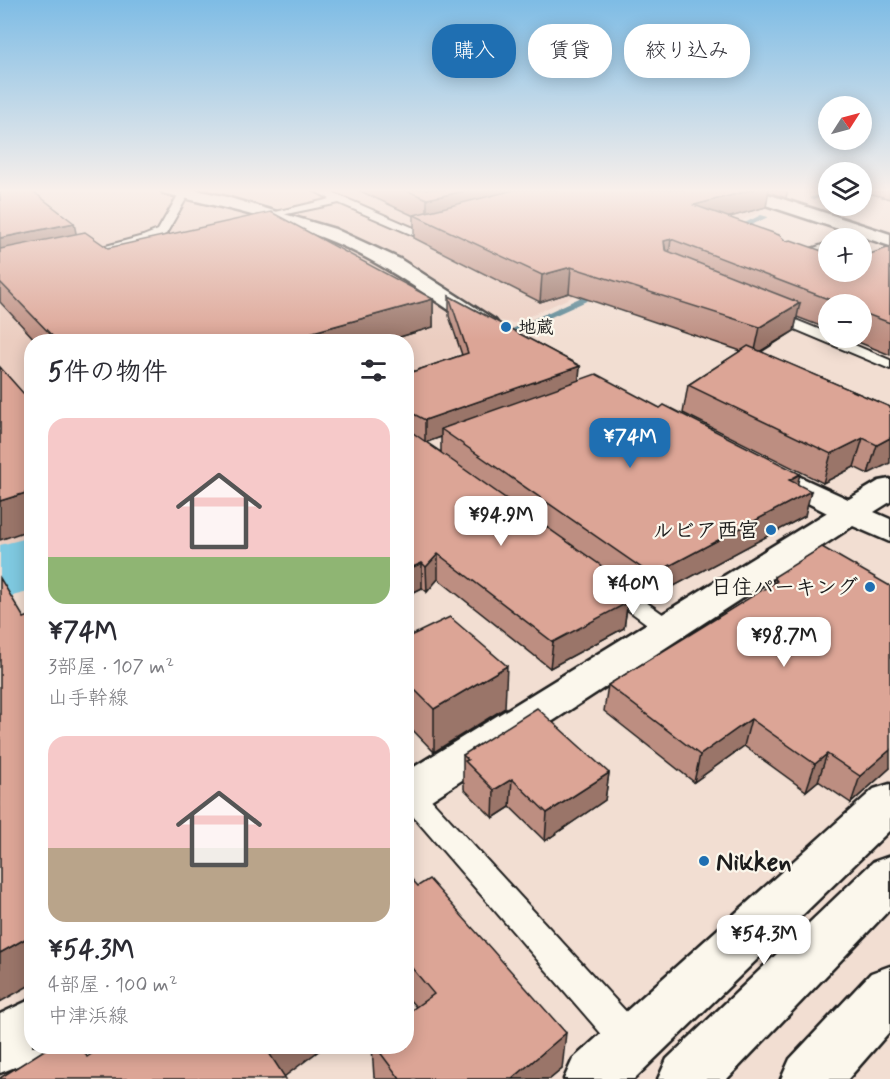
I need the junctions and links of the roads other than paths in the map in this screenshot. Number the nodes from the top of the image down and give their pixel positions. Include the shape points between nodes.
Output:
1 (145, 239) edge
2 (342, 239) edge
3 (818, 249) edge
4 (68, 257) edge
5 (782, 260) edge
6 (762, 310) edge
7 (506, 335) edge
8 (890, 365) edge
9 (747, 460) edge
10 (890, 488) edge
11 (850, 512) junction
12 (890, 532) edge
13 (592, 573) edge
14 (666, 627) junction
15 (414, 787) edge
16 (414, 799) edge
17 (890, 802) edge
18 (890, 877) edge
19 (890, 991) edge
20 (24, 1031) edge
21 (632, 1043) junction
22 (0, 1045) edge
23 (593, 1079) edge
24 (687, 1079) edge
25 (810, 1079) edge

1 - 4 lane
2 - 7 street via 442,293
3 - 5 lane
6 - 8 lane
9 - 11 street
10 - 11 street
11 - 12 street
11 - 14 street
13 - 14 lane
14 - 15 street
16 - 21 lane
17 - 21 street
18 - 24 street
19 - 25 street
20 - 22 street
21 - 23 street

